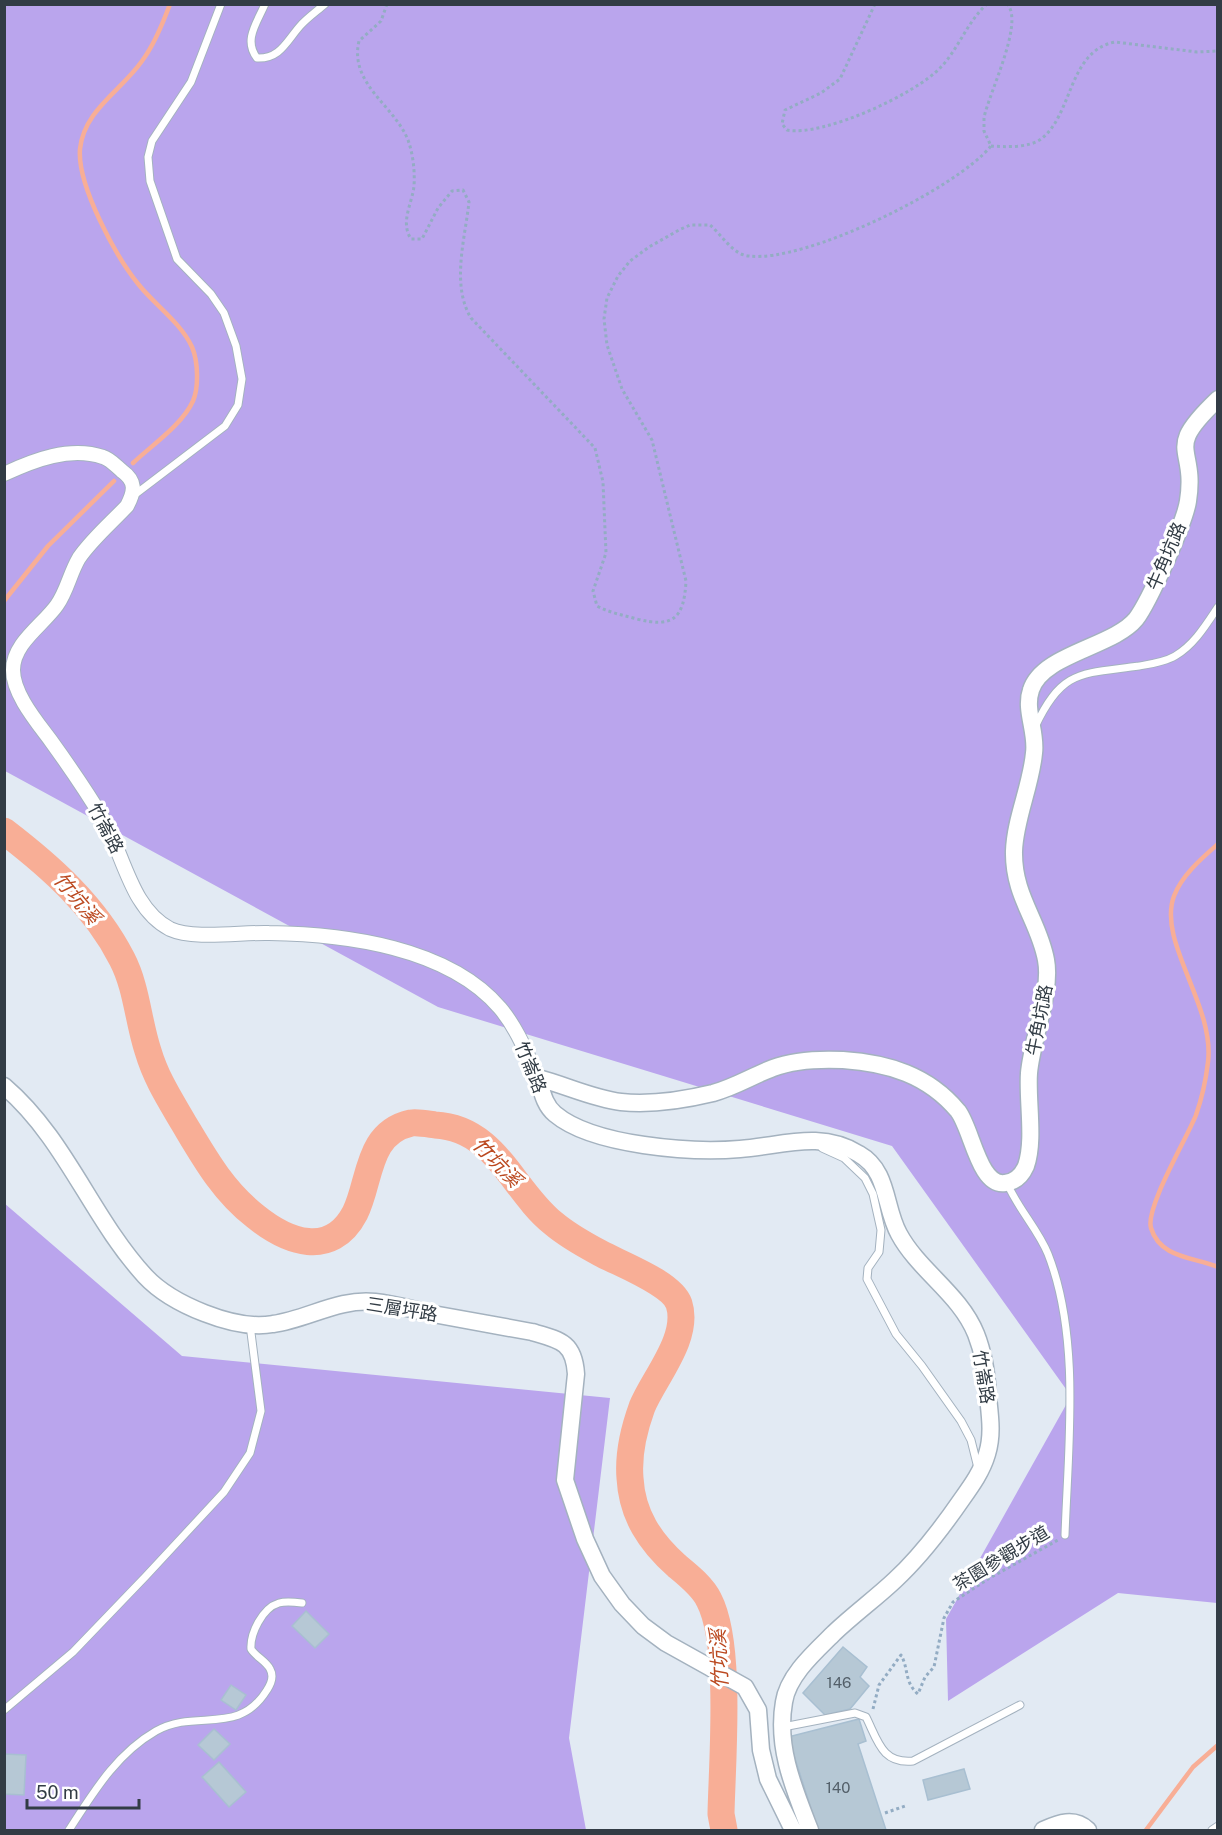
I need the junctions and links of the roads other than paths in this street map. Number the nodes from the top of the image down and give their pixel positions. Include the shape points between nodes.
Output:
1 (221, 4) edge
2 (266, 4) edge
3 (325, 4) edge
4 (1218, 399) edge
5 (4, 474) edge
6 (133, 496) junction
7 (1218, 607) edge
8 (1034, 730) junction
9 (538, 1078) junction
10 (4, 1086) edge
11 (801, 1140) junction
12 (1007, 1183) junction
13 (249, 1325) junction
14 (979, 1474) junction
15 (1065, 1535) road end
16 (302, 1603) dead end
17 (1020, 1706) dead end
18 (4, 1710) edge
19 (781, 1728) junction
20 (1218, 1826) edge
21 (69, 1830) edge
22 (793, 1830) edge
23 (810, 1830) edge
24 (1043, 1830) edge
25 (1088, 1830) edge
26 (1212, 1830) edge

1 - 6 lane via 191,81 152,141 148,157 150,181 177,259 224,313 236,346 242,379 238,405 225,426
2 - 3 lane via 249,38 257,58 280,53 301,25
4 - 8 street, 牛角坑路 via 1187,433 1183,446 1188,501 1144,607 1133,623 1044,671 1031,686 1028,703
5 - 6 street via 32,460 83,453 105,457 129,477 134,485
6 - 9 street, 竹崙路 via 79,559 57,605 26,639 13,670 24,701 103,819 141,903 152,917 172,930 353,940 392,947 447,967 482,988 501,1008
7 - 8 lane via 1188,647 1173,658 1081,675 1059,687 1046,703
8 - 12 street, 牛角坑路 via 1034,752 1014,850 1023,904 1041,940 1047,964 1047,987 1029,1072 1029,1148 1025,1168 1018,1178
9 - 11 street, 竹崙路 via 544,1100 555,1113 606,1136 645,1145 698,1150 740,1149
9 - 12 street via 618,1102 644,1103 712,1093 799,1061 884,1064 909,1073 959,1112 986,1177 996,1183
10 - 13 street, 三層坪路 via 40,1120 109,1228 146,1276 169,1296 225,1320
11 - 14 lane via 844,1158 865,1178 881,1230 879,1252 868,1268 867,1279 896,1334 961,1421 971,1440
11 - 14 street, 竹崙路 via 833,1143 860,1154 876,1169 896,1230 907,1248 968,1316 986,1369 991,1434
12 - 15 lane via 1047,1253 1057,1284 1070,1399
13 - 18 lane via 261,1411 250,1453 224,1492 146,1576 73,1652
13 - 22 street, 三層坪路 via 273,1324 340,1304 375,1302 532,1332 569,1347 575,1357 576,1374 566,1465 570,1498 602,1576 643,1626 746,1687 758,1710 763,1763
14 - 19 street, 竹崙路 via 913,1563 816,1651 795,1677 784,1698
16 - 21 lane via 276,1604 267,1610 256,1628 251,1649 271,1670 272,1678 258,1705 235,1717 177,1722 156,1731 110,1768
17 - 19 lane via 913,1761 899,1762 887,1756 866,1717 855,1713
19 - 23 street, 竹崙路 via 793,1786
20 - 26 lane
24 - 25 street via 1068,1822

